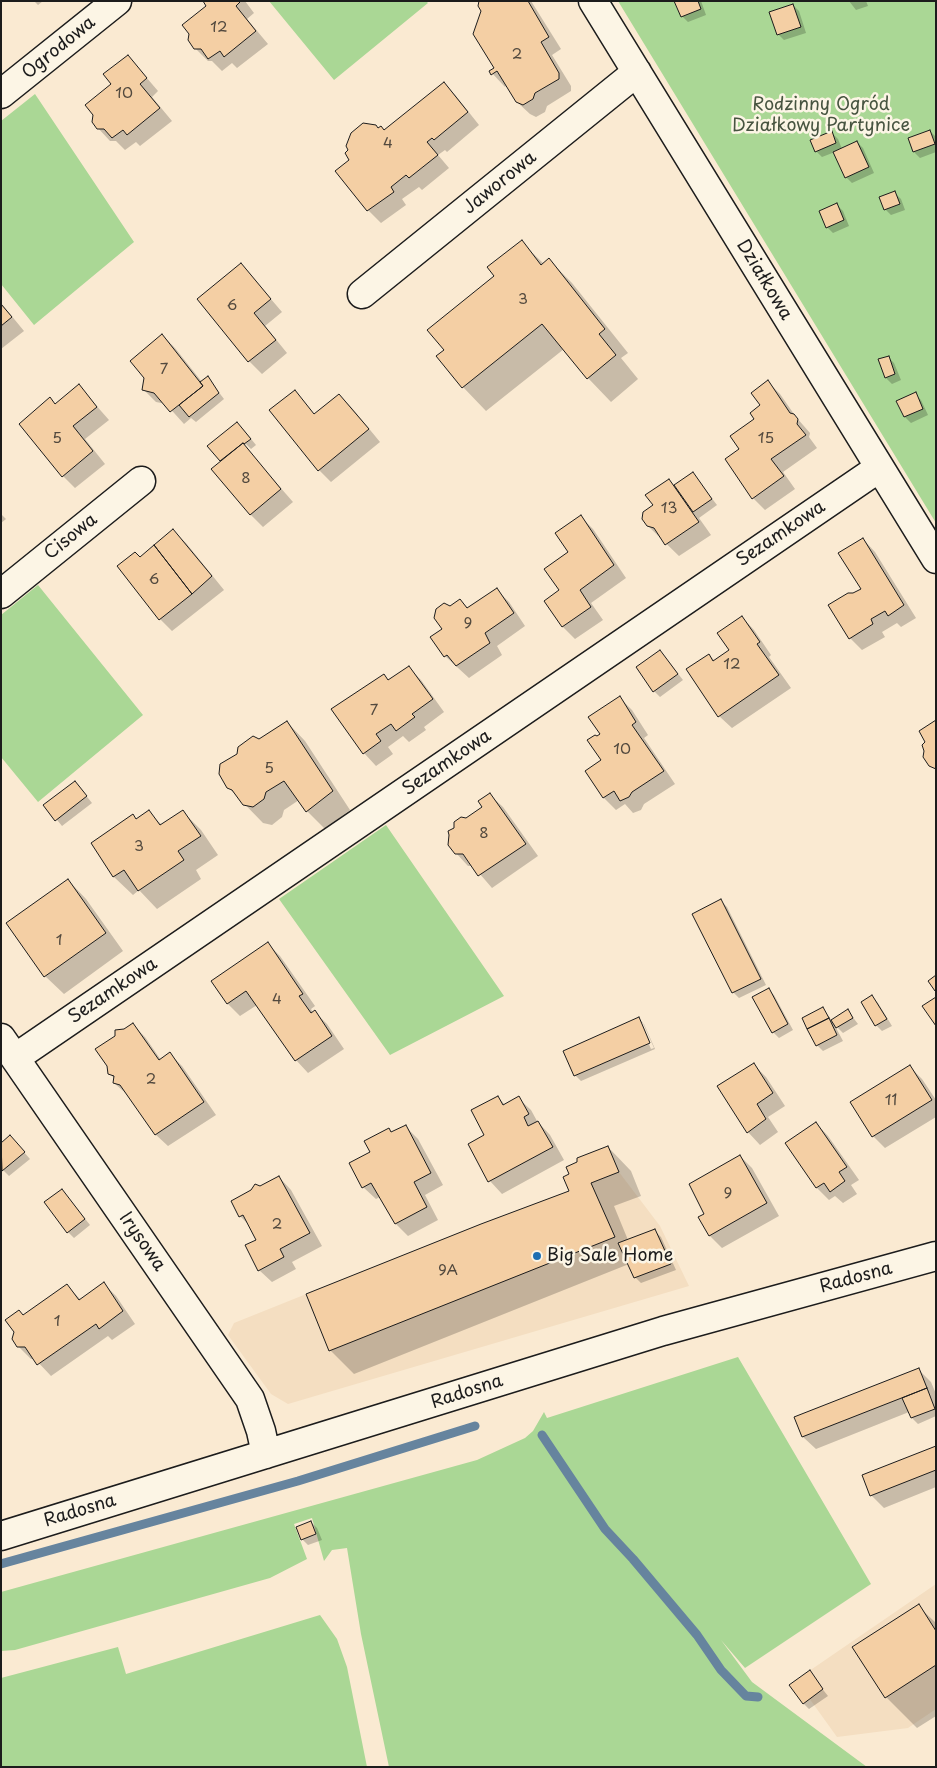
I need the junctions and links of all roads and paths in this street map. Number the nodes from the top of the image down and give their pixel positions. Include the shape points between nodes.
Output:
1 (117, 1) edge
2 (593, 1) edge
3 (637, 72) junction
4 (1, 94) edge
5 (362, 294) dead end
6 (879, 468) junction
7 (141, 481) dead end
8 (936, 559) edge
9 (1, 594) edge
10 (8, 1048) edge
11 (936, 1256) edge
12 (266, 1454) junction
13 (1, 1536) edge

1 - 4 street, Ogrodowa
2 - 3 street, Działkowa
3 - 5 street, Jaworowa
3 - 6 street, Działkowa
6 - 8 street, Działkowa
6 - 10 street, Sezamkowa
7 - 9 street, Cisowa
10 - 12 street, Irysowa via 250,1399
11 - 12 street, Radosna via 663,1331
12 - 13 street, Radosna

